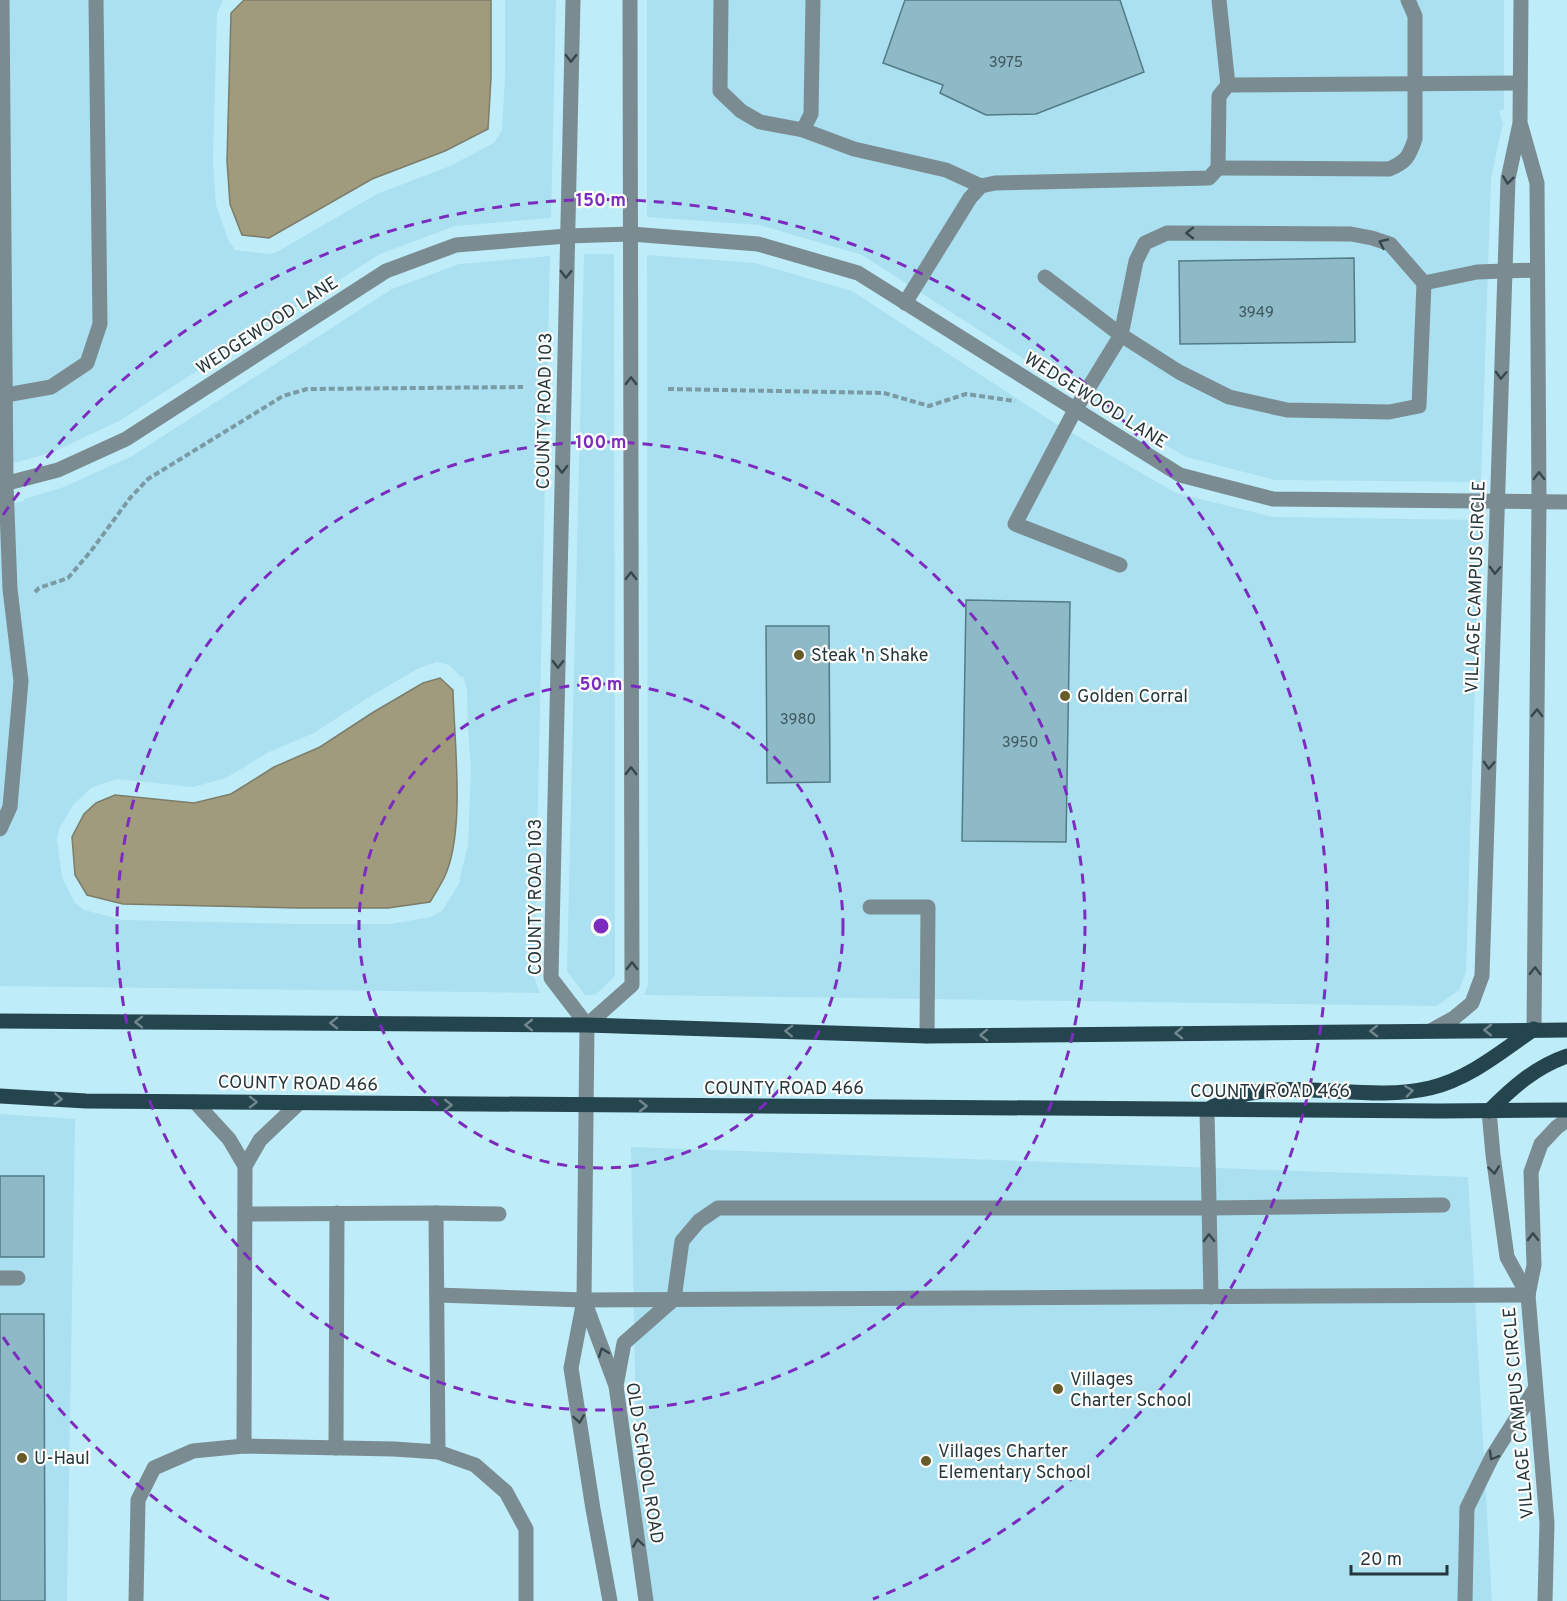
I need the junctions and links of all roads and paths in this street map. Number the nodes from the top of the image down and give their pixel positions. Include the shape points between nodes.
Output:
1 (2, 0) edge
2 (96, 0) edge
3 (573, 0) edge
4 (630, 0) edge
5 (721, 0) edge
6 (813, 0) edge
7 (1219, 0) edge
8 (1408, 0) edge
9 (1521, 0) edge
10 (1520, 83) junction
11 (1415, 84) junction
12 (1227, 85) junction
13 (1520, 123) junction
14 (803, 130) junction
15 (1218, 168) junction
16 (981, 186) junction
17 (631, 234) junction
18 (567, 236) junction
19 (1537, 270) junction
20 (1504, 271) junction
21 (1045, 277) dead end
22 (1424, 283) junction
23 (905, 303) junction
24 (1121, 335) junction
25 (523, 387) dead end
26 (668, 389) dead end
27 (3, 396) edge
28 (1020, 402) dead end
29 (1075, 410) junction
30 (3, 485) edge
31 (1497, 501) junction
32 (1539, 501) junction
33 (1567, 502) edge
34 (1120, 565) dead end
35 (7, 613) edge
36 (5, 807) edge
37 (0, 829) edge
38 (870, 907) dead end
39 (0, 1021) edge
40 (587, 1025) junction
41 (1534, 1029) junction
42 (1567, 1029) edge
43 (1432, 1030) junction
44 (927, 1036) junction
45 (1567, 1056) edge
46 (0, 1096) edge
47 (195, 1102) junction
48 (299, 1103) junction
49 (586, 1106) junction
50 (1207, 1110) junction
51 (1567, 1110) edge
52 (1489, 1111) junction
53 (1567, 1120) edge
54 (245, 1166) junction
55 (1443, 1205) dead end
56 (1209, 1208) junction
57 (337, 1213) junction
58 (436, 1213) junction
59 (245, 1214) junction
60 (499, 1214) dead end
61 (0, 1278) edge
62 (18, 1278) dead end
63 (437, 1295) junction
64 (1528, 1295) junction
65 (1210, 1297) junction
66 (674, 1299) junction
67 (584, 1300) junction
68 (616, 1386) junction
69 (1535, 1389) junction
70 (244, 1446) junction
71 (336, 1448) junction
72 (438, 1452) junction
73 (136, 1601) edge
74 (526, 1601) edge
75 (610, 1601) edge
76 (646, 1601) edge
77 (1465, 1601) edge
78 (1545, 1601) edge

1 - 27 street
2 - 27 street via 100,324 87,363 51,387
3 -> 18 street, COUNTY ROAD 103
4 - 17 street
5 - 14 street via 720,91 760,122
6 - 14 street via 811,114
7 - 12 street
8 - 11 street via 1415,16
9 - 10 street, VILLAGE CAMPUS CIRCLE
10 - 11 street
10 - 13 street, VILLAGE CAMPUS CIRCLE
11 - 12 street
11 - 15 street via 1415,139 1403,163 1389,170
12 - 15 street via 1220,96
13 - 19 street, VILLAGE CAMPUS CIRCLE via 1537,183
13 -> 20 street, VILLAGE CAMPUS CIRCLE via 1508,179
14 - 16 street via 854,149 946,170
15 - 16 street via 1209,178
16 - 23 street
17 - 18 street, WEDGEWOOD LANE
17 - 23 street, WEDGEWOOD LANE via 758,244 858,273
40 -> 17 street via 632,985
18 - 30 street, WEDGEWOOD LANE via 456,245 386,271 126,439 58,470
18 -> 40 street, COUNTY ROAD 103 via 551,978
19 - 20 street
32 -> 19 street, VILLAGE CAMPUS CIRCLE
20 - 22 street via 1476,272
20 -> 31 street, VILLAGE CAMPUS CIRCLE
21 - 24 street
22 -> 24 street via 1390,244 1372,238 1351,234 1167,233 1145,243 1137,261
22 - 24 street via 1419,406 1389,412 1287,410 1229,397 1179,372
23 - 29 street, WEDGEWOOD LANE
24 - 29 street
25 - 35 path via 307,389 283,396 148,479 68,578 39,588
26 - 28 path via 884,393 929,406 966,394
27 - 30 street
29 - 31 street, WEDGEWOOD LANE via 1180,475 1273,499
29 - 34 street via 1015,524
30 - 35 street via 10,589
31 - 32 street, WEDGEWOOD LANE
31 -> 43 street, VILLAGE CAMPUS CIRCLE via 1482,976 1472,1003
32 - 33 street, WEDGEWOOD LANE
41 -> 32 street, VILLAGE CAMPUS CIRCLE
35 - 36 street via 21,681
36 - 37 street
38 - 44 street via 928,907
40 -> 39 main road
44 -> 40 main road
40 - 49 street, OLD SCHOOL ROAD
41 - 42 main road
41 -> 43 main road
50 -> 41 main road via 1245,1094 1275,1090 1401,1093 1432,1088 1469,1073
43 -> 44 main road
45 - 52 main road via 1533,1073
46 -> 47 main road, COUNTY ROAD 466
47 -> 48 main road, COUNTY ROAD 466
47 - 54 street via 229,1139
48 -> 49 main road, COUNTY ROAD 466
48 - 54 street via 260,1140
49 -> 50 main road, COUNTY ROAD 466
49 - 67 street, OLD SCHOOL ROAD
50 - 52 main road, COUNTY ROAD 466
50 - 56 street
51 - 52 main road, COUNTY ROAD 466
52 -> 64 street via 1507,1257
64 -> 53 street via 1534,1265 1531,1172 1541,1144
54 - 59 street
55 - 56 street
65 -> 56 street
56 - 66 street via 718,1208 699,1221 682,1241
57 - 58 street
57 - 59 street
57 - 71 street
58 - 60 street
58 - 63 street
59 - 70 street
61 - 62 street
63 - 67 street
63 - 72 street
64 - 65 street
64 - 69 street, VILLAGE CAMPUS CIRCLE
65 - 66 street
66 - 67 street
66 - 68 street via 624,1343
68 -> 67 street, OLD SCHOOL ROAD
67 -> 75 street, OLD SCHOOL ROAD via 572,1368
76 -> 68 street, OLD SCHOOL ROAD
69 -> 77 street via 1492,1457 1467,1508
69 - 78 street, VILLAGE CAMPUS CIRCLE via 1547,1523
70 - 71 street
70 - 73 street via 193,1451 154,1468 138,1500
71 - 72 street
72 - 74 street via 475,1465 506,1491 526,1529

